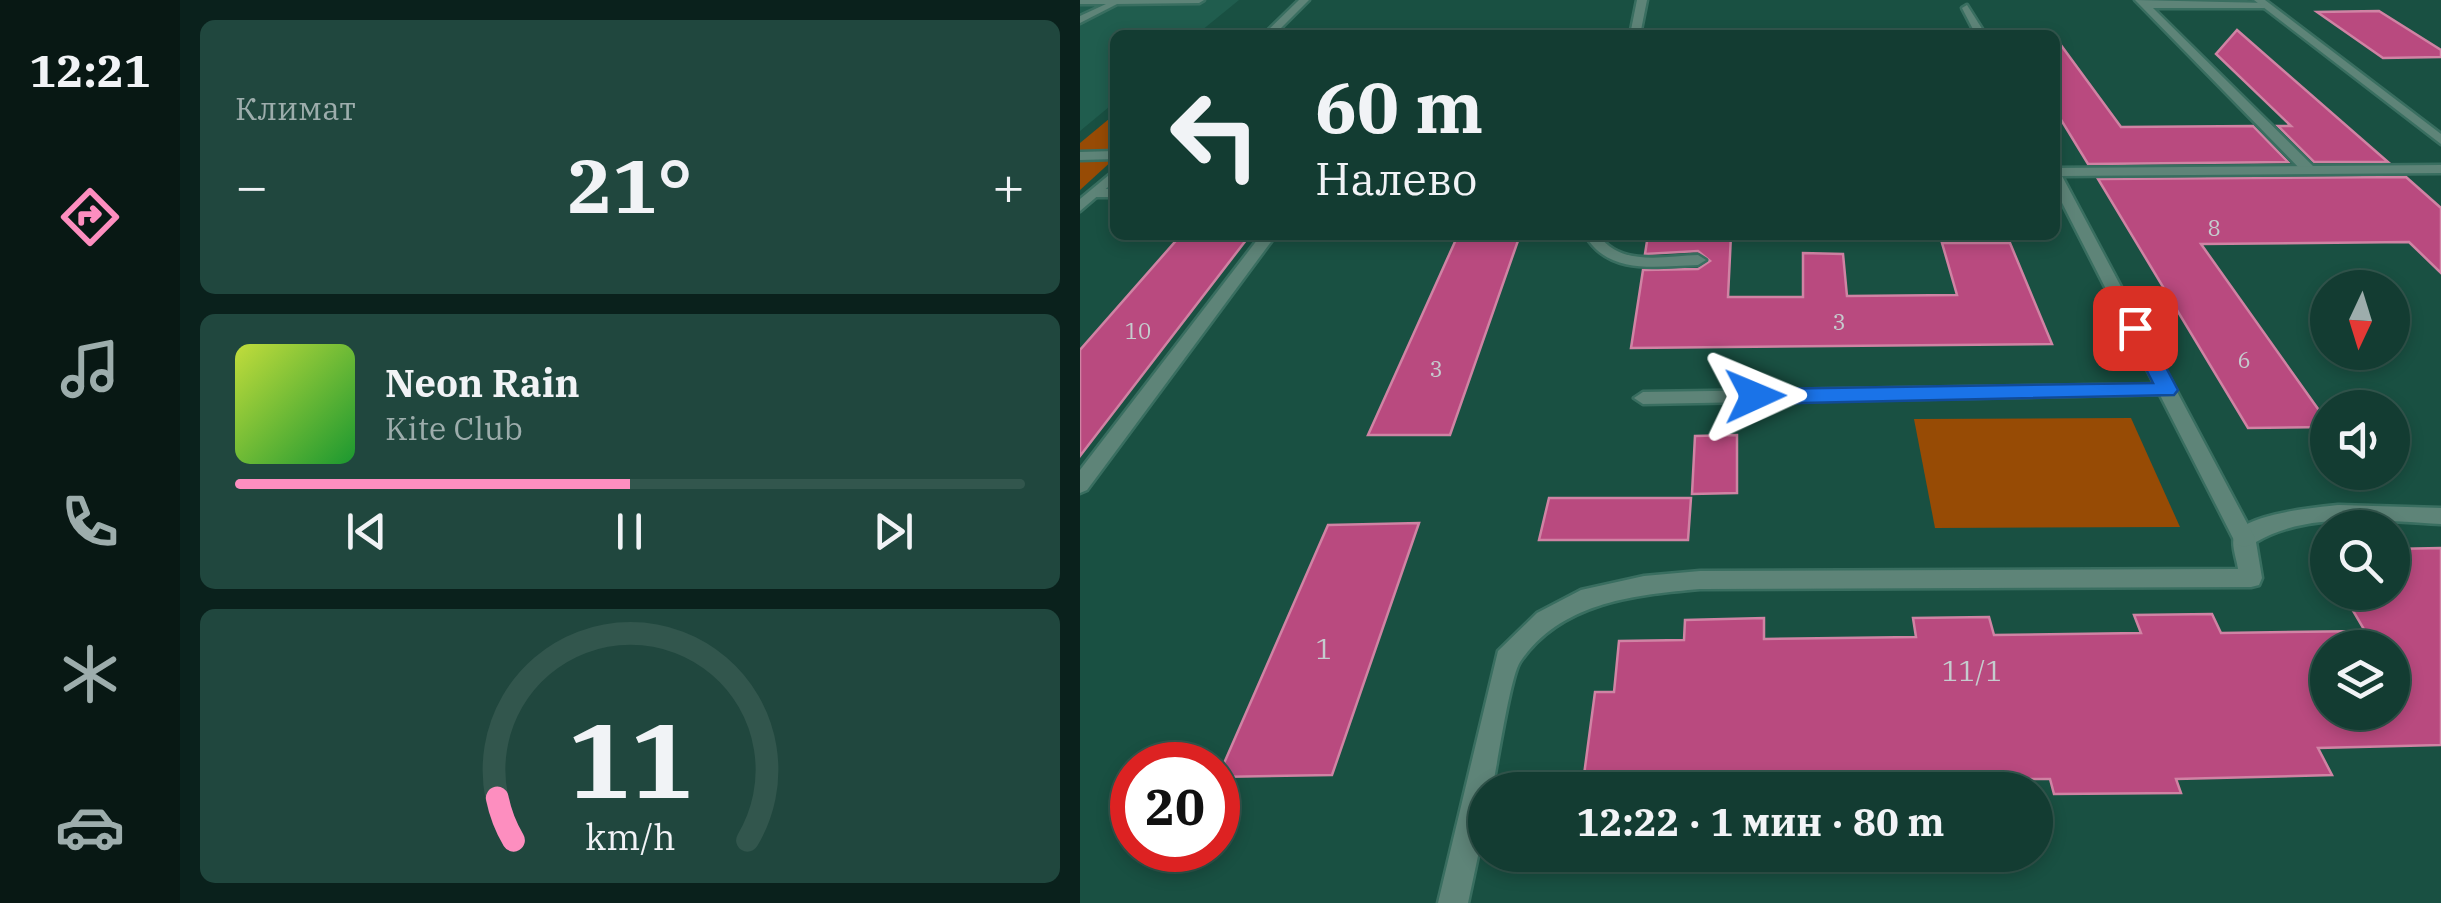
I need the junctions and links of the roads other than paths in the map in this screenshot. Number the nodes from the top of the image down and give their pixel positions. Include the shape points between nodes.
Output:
1 (1119, 0) edge
2 (1199, 0) edge
3 (1304, 0) edge
4 (1642, 0) edge
5 (1080, 1) edge
6 (2261, 2) edge
7 (2142, 3) edge
8 (1967, 8) dead end
9 (1080, 20) edge
10 (1273, 30) edge
11 (1636, 30) edge
12 (1978, 30) edge
13 (2441, 140) edge
14 (1110, 154) edge
15 (1080, 156) edge
16 (2441, 169) edge
17 (2310, 170) junction
18 (2060, 174) edge
19 (1110, 179) edge
20 (2060, 184) edge
21 (1096, 193) junction
22 (1110, 193) edge
23 (1080, 207) edge
24 (1265, 240) edge
25 (1595, 240) edge
26 (1698, 260) dead end
27 (2167, 390) junction
28 (1643, 398) dead end
29 (1080, 485) edge
30 (2441, 516) edge
31 (2244, 538) junction
32 (1452, 903) edge

1 - 2 street
1 - 5 street
1 - 9 street
3 - 10 street
4 - 11 street
6 - 7 street
6 - 13 street
7 - 17 street
8 - 12 street
14 - 15 street
16 - 17 street
17 - 18 street
19 - 21 street
20 - 27 street
21 - 22 street
21 - 23 street
24 - 29 street
25 - 26 street via 1612,257 1631,261
27 - 28 street
27 - 31 street
30 - 31 street via 2302,517 2262,524
31 - 32 street via 2251,578 1700,580 1589,597 1546,620 1508,659

